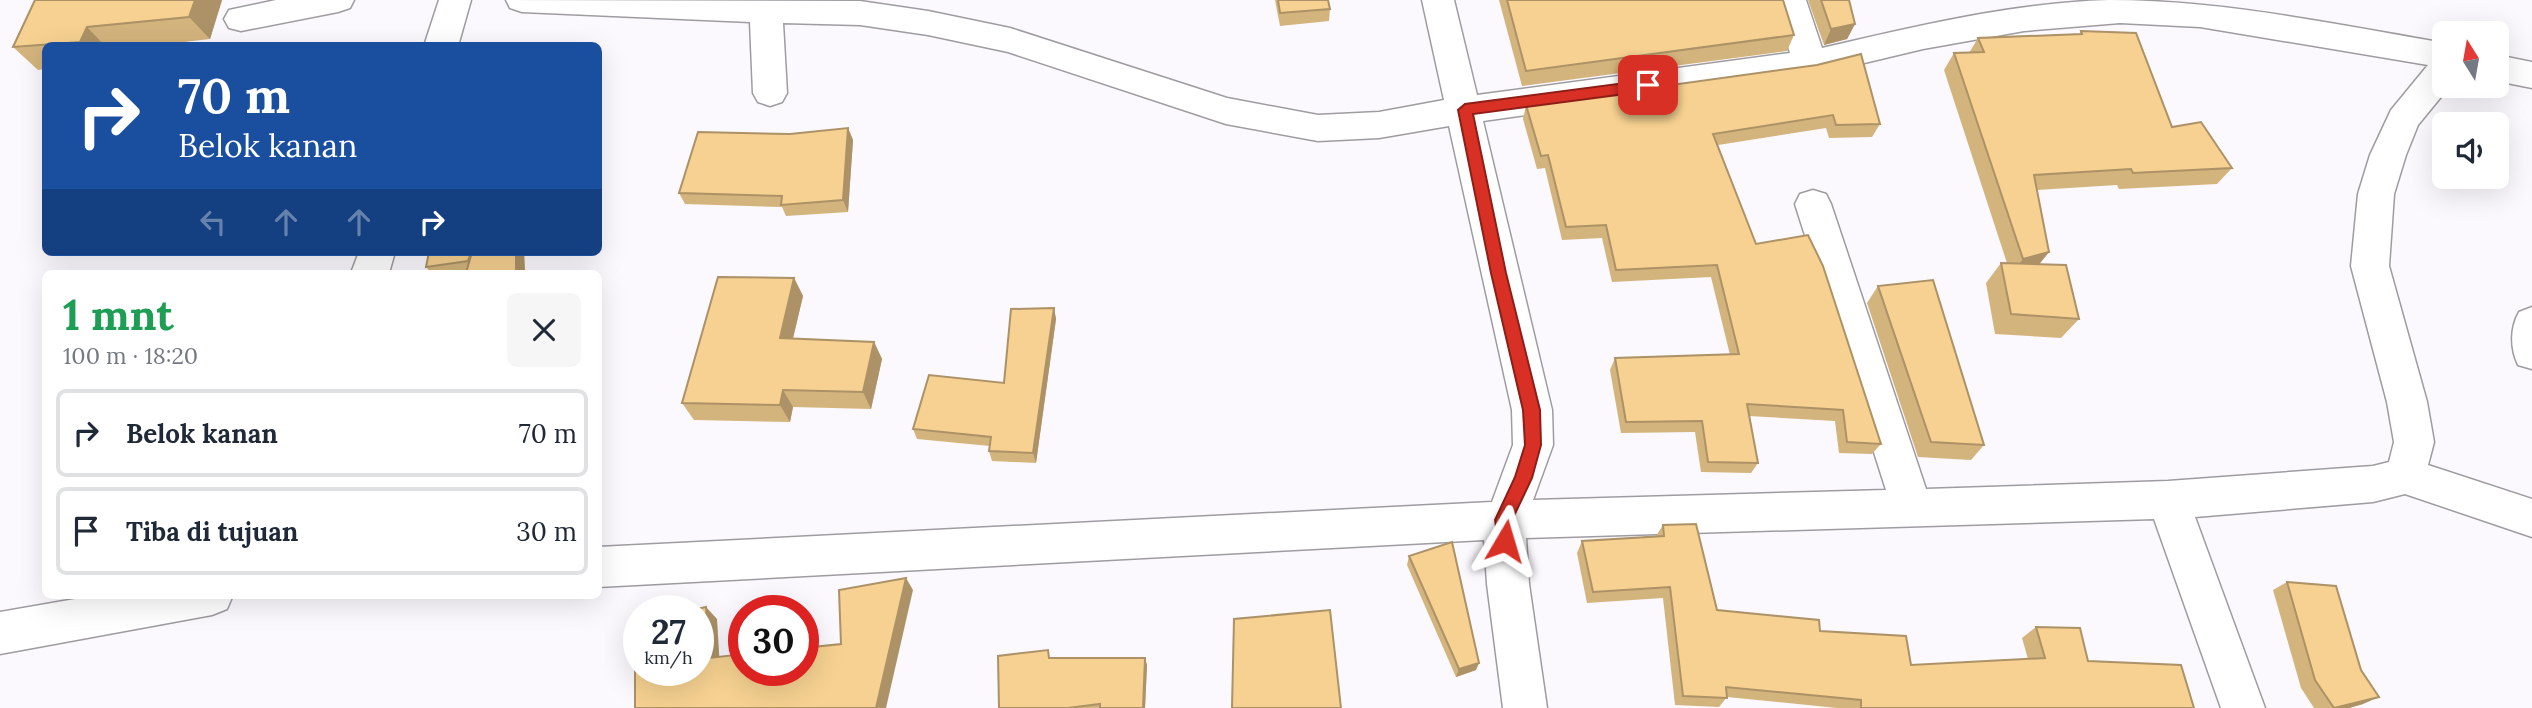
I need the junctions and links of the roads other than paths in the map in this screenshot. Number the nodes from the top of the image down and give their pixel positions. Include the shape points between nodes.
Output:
1 (338, 0) edge
2 (455, 0) edge
3 (522, 0) edge
4 (1438, 0) edge
5 (1790, 0) edge
6 (766, 9) junction
7 (241, 19) dead end
8 (442, 42) edge
9 (2432, 54) edge
10 (1810, 63) junction
11 (2510, 71) edge
12 (2532, 75) edge
13 (2432, 84) edge
14 (770, 93) dead end
15 (1465, 110) junction
16 (1813, 204) dead end
17 (2532, 323) edge
18 (2532, 354) edge
19 (2404, 475) junction
20 (2168, 500) junction
21 (1912, 508) junction
22 (2532, 518) edge
23 (1504, 520) junction
24 (602, 567) edge
25 (190, 599) edge
26 (0, 634) edge
27 (1525, 708) edge
28 (2243, 708) edge

1 - 7 street
2 - 8 street
3 - 6 street
4 - 15 street
5 - 10 street
6 - 14 street
6 - 15 street via 860,13 1010,40 1226,111 1318,128 1379,125
9 - 10 street via 2200,15 2120,11 1999,24
10 - 15 street
11 - 12 street
13 - 19 street via 2403,119 2388,155 2376,194 2370,266 2414,442
15 - 23 street via 1532,410 1533,445
16 - 21 street
17 - 18 street
19 - 20 street via 2373,484
19 - 22 street
20 - 21 street
20 - 28 street
21 - 23 street
23 - 24 street
23 - 27 street
25 - 26 street

